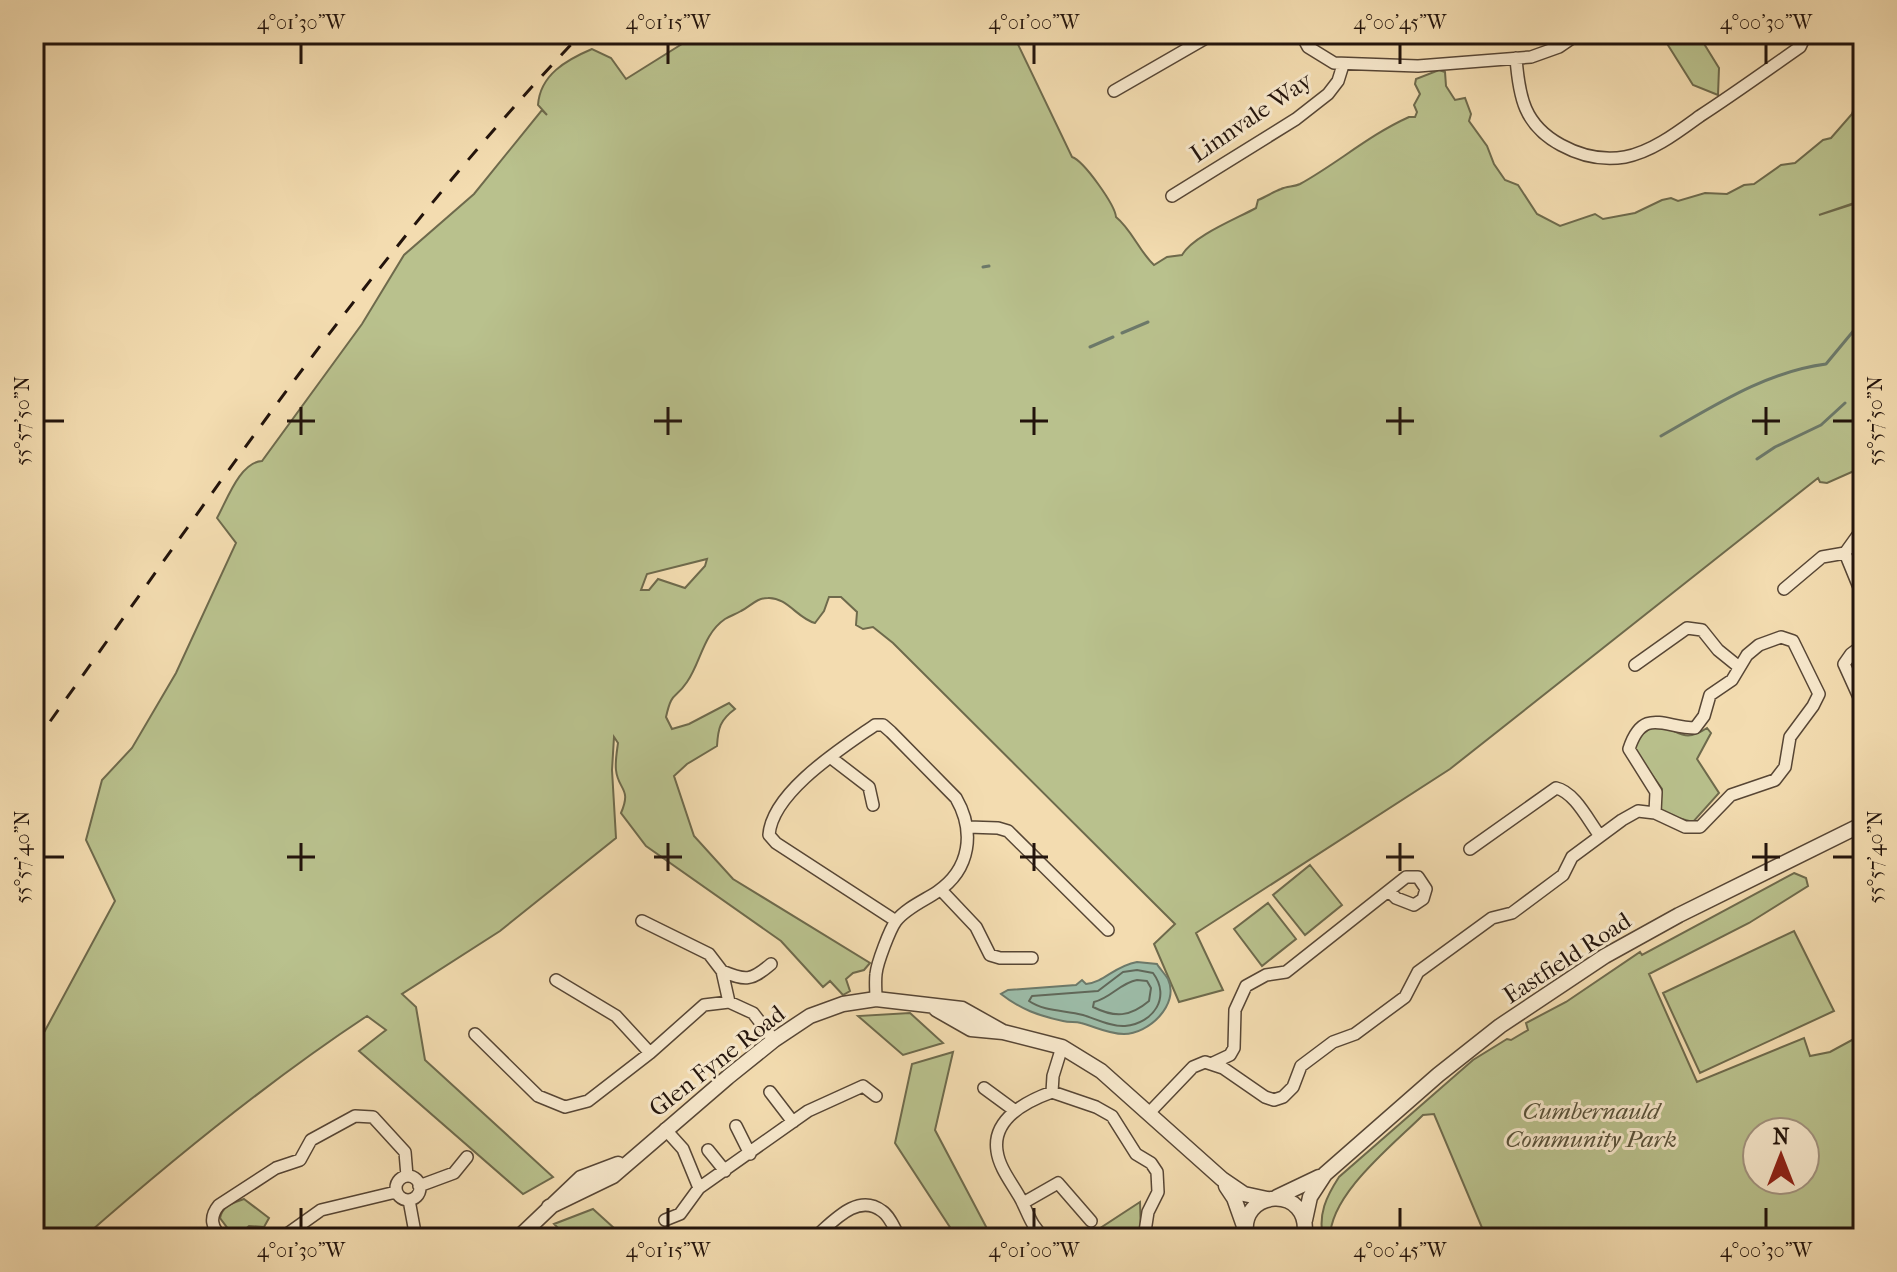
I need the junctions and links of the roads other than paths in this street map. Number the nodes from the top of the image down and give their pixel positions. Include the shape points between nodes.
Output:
1 (1213, 34) edge
2 (1301, 34) edge
3 (1578, 34) edge
4 (1806, 34) edge
5 (1516, 58) junction
6 (1343, 65) junction
7 (1114, 91) dead end
8 (1172, 196) dead end
9 (1863, 528) edge
10 (1845, 553) junction
11 (1784, 589) dead end
12 (1863, 597) edge
13 (1863, 645) edge
14 (1635, 665) dead end
15 (1739, 667) junction
16 (1863, 706) edge
17 (830, 757) junction
18 (873, 805) dead end
19 (1655, 813) junction
20 (1863, 824) edge
21 (968, 827) junction
22 (1600, 836) junction
23 (1470, 849) dead end
24 (941, 890) junction
25 (1389, 891) dead end
26 (642, 921) dead end
27 (896, 921) junction
28 (1108, 930) dead end
29 (1032, 958) dead end
30 (771, 964) dead end
31 (722, 971) junction
32 (556, 980) dead end
33 (876, 999) junction
34 (729, 1002) junction
35 (475, 1034) dead end
36 (774, 1040) junction
37 (1062, 1047) junction
38 (650, 1053) junction
39 (1213, 1063) junction
40 (984, 1088) dead end
41 (770, 1092) dead end
42 (1052, 1092) junction
43 (876, 1096) dead end
44 (1014, 1110) junction
45 (1149, 1113) junction
46 (793, 1122) junction
47 (736, 1126) dead end
48 (665, 1129) junction
49 (708, 1150) dead end
50 (750, 1154) junction
51 (467, 1157) dead end
52 (725, 1171) junction
53 (1325, 1174) junction
54 (407, 1176) junction
55 (1222, 1179) junction
56 (419, 1186) junction
57 (699, 1188) junction
58 (396, 1192) junction
59 (1270, 1199) junction
60 (409, 1200) junction
61 (1023, 1203) junction
62 (665, 1220) dead end
63 (1091, 1221) dead end
64 (1306, 1231) edge
65 (1246, 1235) edge
66 (223, 1238) edge
67 (271, 1238) edge
68 (416, 1238) edge
69 (518, 1238) edge
70 (814, 1238) edge
71 (900, 1238) edge
72 (1045, 1238) edge
73 (1144, 1238) edge

1 - 7 street
2 - 6 street via 1308,47
3 - 5 street via 1559,47
4 - 5 street via 1800,47 1685,127 1627,157 1577,154 1551,139 1529,119 1518,89
5 - 6 street via 1418,66
6 - 8 street, Linnvale Way via 1328,94 1296,119
9 - 10 street
10 - 11 street via 1822,557
10 - 12 street
13 - 16 street via 1844,664
14 - 15 street via 1687,628 1695,628
15 - 19 street via 1732,680 1710,695 1695,728 1652,722 1634,734 1629,749 1656,792
15 - 19 street via 1759,645 1781,637 1793,641 1819,694 1790,737 1785,767 1775,780 1731,795 1700,827 1685,827
17 - 18 street via 869,787
17 - 21 street via 875,725 883,725 956,798
17 - 27 street via 792,792 769,826 769,835
19 - 22 street via 1638,811
20 - 53 street, Eastfield Road via 1679,915 1584,969 1438,1075
21 - 24 street via 964,862
21 - 28 street via 1008,831
22 - 23 street via 1570,796 1556,788
22 - 39 street via 1572,857 1563,875 1550,885 1512,913 1492,918 1418,972 1405,997 1301,1066 1283,1097 1265,1097
24 - 27 street
24 - 29 street via 976,927 990,955
25 - 39 street via 1286,972 1246,986 1235,1010 1234,1048
26 - 31 street via 709,954
27 - 33 street via 876,971
30 - 31 street via 756,976 741,979
31 - 34 street
32 - 38 street via 616,1016
33 - 36 street, Glen Fyne Road via 810,1016
33 - 37 street, Glen Fyne Road via 962,1009 1003,1032
34 - 36 street via 753,1013
34 - 38 street via 704,1005
35 - 38 street via 538,1096 565,1107 588,1101
36 - 48 street, Glen Fyne Road
37 - 42 street
37 - 45 street, Glen Fyne Road via 1101,1071
39 - 45 street via 1193,1067
40 - 44 street
41 - 46 street
42 - 44 street
42 - 73 street via 1112,1116 1136,1154 1157,1172 1158,1192
43 - 46 street via 863,1086
44 - 61 street via 999,1134 997,1152
45 - 55 street, Glen Fyne Road
46 - 50 street
47 - 50 street
48 - 57 street via 683,1149
48 - 69 street, Glen Fyne Road via 635,1155 581,1178
49 - 52 street
50 - 52 street
51 - 56 street via 454,1173
52 - 57 street
53 - 59 street, Eastfield Road
53 - 64 street, Eastfield Road via 1310,1197
54 - 56 street
54 - 58 street via 396,1184
54 - 66 street via 405,1152 373,1117 355,1116 311,1140 300,1160 276,1168 219,1205 212,1221
55 - 59 street, Glen Fyne Road via 1244,1194
55 - 65 street, Glen Fyne Road
56 - 60 street via 418,1195
57 - 62 street via 680,1214
58 - 60 street
58 - 67 street via 321,1210 283,1237
59 - 64 street, Glen Fyne Road via 1295,1205
59 - 65 street via 1253,1208
60 - 68 street
61 - 63 street via 1058,1183
61 - 72 street
70 - 71 street via 858,1205 882,1211

